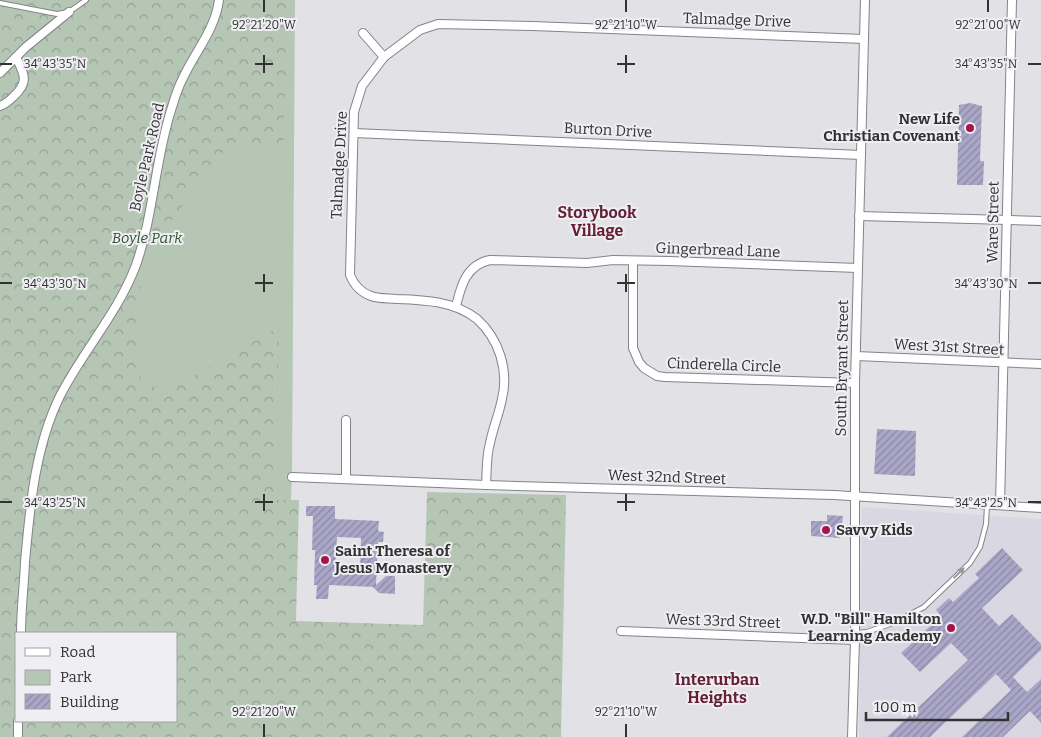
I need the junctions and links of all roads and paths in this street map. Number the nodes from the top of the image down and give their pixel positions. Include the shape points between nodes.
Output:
1 (86, 0) edge
2 (219, 0) edge
3 (865, 0) edge
4 (1012, 0) edge
5 (0, 4) edge
6 (69, 12) junction
7 (363, 33) dead end
8 (864, 39) junction
9 (16, 57) junction
10 (384, 57) junction
11 (0, 73) edge
12 (0, 106) edge
13 (354, 133) junction
14 (861, 155) junction
15 (859, 216) junction
16 (1007, 220) junction
17 (1041, 221) edge
18 (633, 261) junction
19 (858, 268) junction
20 (456, 306) junction
21 (856, 356) junction
22 (1004, 363) junction
23 (1041, 364) edge
24 (855, 383) junction
25 (346, 420) dead end
26 (292, 477) dead end
27 (346, 479) junction
28 (486, 485) junction
29 (854, 498) junction
30 (987, 505) junction
31 (1000, 505) junction
32 (1041, 508) edge
33 (621, 631) dead end
34 (21, 632) edge
35 (855, 637) junction
36 (18, 722) edge
37 (18, 737) edge
38 (852, 737) edge

1 - 6 lane
2 - 34 street, Boyle Park Road via 217,14 183,78 164,130 136,265 120,299 65,387 52,414 31,498
3 - 8 street, South Bryant Street
4 - 16 street, Ware Street
5 - 6 lane via 57,14
6 - 9 street
7 - 10 street
8 - 10 street, Talmadge Drive via 438,24 420,30
8 - 14 street, South Bryant Street
9 - 11 street
9 - 12 street via 24,74 24,84 19,92
10 - 13 street, Talmadge Drive via 360,90 354,112
13 - 14 street, Burton Drive
13 - 20 street, Talmadge Drive via 349,266 353,283 362,292 375,297
14 - 15 street, South Bryant Street
15 - 16 street
15 - 19 street, South Bryant Street
16 - 17 street
16 - 22 street, Ware Street
18 - 19 street, Gingerbread Lane
18 - 20 street, Gingerbread Lane via 482,261 466,275
18 - 24 street, Cinderella Circle via 633,348 638,362 650,372 665,377
19 - 21 street, South Bryant Street
20 - 28 street, Talmadge Drive via 488,332 495,341 503,364 504,391 489,444
21 - 22 street, West 31st Street
21 - 24 street, South Bryant Street
22 - 23 street, West 31st Street
22 - 31 street, Ware Street
24 - 29 street, South Bryant Street
25 - 27 street
26 - 27 street, West 32nd Street
27 - 28 street, West 32nd Street
28 - 29 street, West 32nd Street
29 - 30 street, West 32nd Street
29 - 35 street, South Bryant Street
30 - 31 street, West 32nd Street
35 -> 30 lane via 896,622 924,607 970,563 980,547
31 - 32 street, West 32nd Street
33 - 35 street, West 33rd Street
35 - 38 street, South Bryant Street
36 - 37 street

